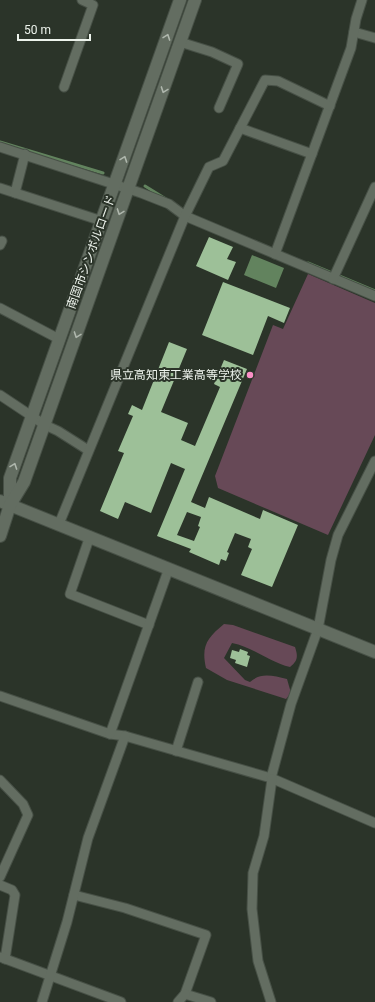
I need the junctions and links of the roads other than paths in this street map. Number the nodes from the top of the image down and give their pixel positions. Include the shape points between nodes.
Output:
1 (82, 0) edge
2 (180, 0) edge
3 (195, 0) edge
4 (362, 0) edge
5 (354, 32) junction
6 (375, 38) edge
7 (180, 42) junction
8 (64, 87) dead end
9 (330, 106) junction
10 (219, 108) dead end
11 (240, 128) junction
12 (0, 147) edge
13 (25, 154) junction
14 (312, 154) junction
15 (115, 184) junction
16 (375, 187) edge
17 (0, 188) edge
18 (128, 189) junction
19 (15, 193) junction
20 (185, 216) junction
21 (102, 221) junction
22 (275, 254) junction
23 (333, 278) junction
24 (375, 296) edge
25 (0, 308) edge
26 (59, 339) junction
27 (0, 395) edge
28 (32, 416) junction
29 (44, 425) junction
30 (88, 450) junction
31 (375, 461) edge
32 (5, 503) edge
33 (59, 524) junction
34 (0, 536) edge
35 (90, 536) junction
36 (170, 568) junction
37 (149, 625) junction
38 (318, 629) junction
39 (375, 652) edge
40 (198, 682) dead end
41 (0, 696) edge
42 (110, 734) junction
43 (125, 736) junction
44 (176, 751) junction
45 (271, 779) junction
46 (0, 780) edge
47 (375, 823) edge
48 (0, 877) edge
49 (0, 885) edge
50 (74, 895) junction
51 (3, 958) edge
52 (50, 975) junction
53 (185, 994) junction
54 (42, 1002) edge
55 (121, 1002) edge
56 (178, 1002) edge
57 (211, 1002) edge
58 (271, 1002) edge

1 - 8 street via 93,5
15 -> 2 street, 南国市シンボルロード
3 - 7 street, 南国市シンボルロード
4 - 5 street
5 - 6 street
5 - 9 street via 351,48
7 - 10 street via 238,64
7 -> 18 street, 南国市シンボルロード
9 - 11 street via 278,81 265,80
9 - 14 street
11 - 14 street
11 - 20 street via 223,161 209,167
12 - 13 street
13 - 15 street
13 - 19 street
14 - 22 street
15 - 18 street
15 - 21 street, 南国市シンボルロード
16 - 23 street
17 - 19 street
18 - 20 street via 169,204
18 -> 29 street, 南国市シンボルロード
19 - 21 street
20 - 22 street
20 - 30 street
21 - 26 street, 南国市シンボルロード
22 - 23 street
23 - 24 street
25 - 26 street
26 - 28 street, 南国市シンボルロード
27 - 28 street
28 - 29 street
32 -> 28 street, 南国市シンボルロード via 10,478
29 - 30 street
29 - 32 street, 南国市シンボルロード via 24,482
30 - 33 street
31 - 38 street via 338,535
32 - 33 street
32 - 34 street
33 - 35 street
35 - 36 street
35 - 37 street via 70,594
36 - 37 street
36 - 38 street
37 - 42 street
38 - 39 street
38 - 45 street via 290,704
40 - 44 street
41 - 42 street
42 - 43 street
43 - 44 street
43 - 50 street via 88,838
44 - 45 street
45 - 47 street
45 - 58 street via 264,836 253,873 252,909 258,961
46 - 48 street via 23,804 28,815
49 - 51 street via 12,890 15,895
50 - 52 street
50 - 53 street via 125,908 206,935
51 - 52 street
52 - 54 street
52 - 55 street
53 - 56 street
53 - 57 street

